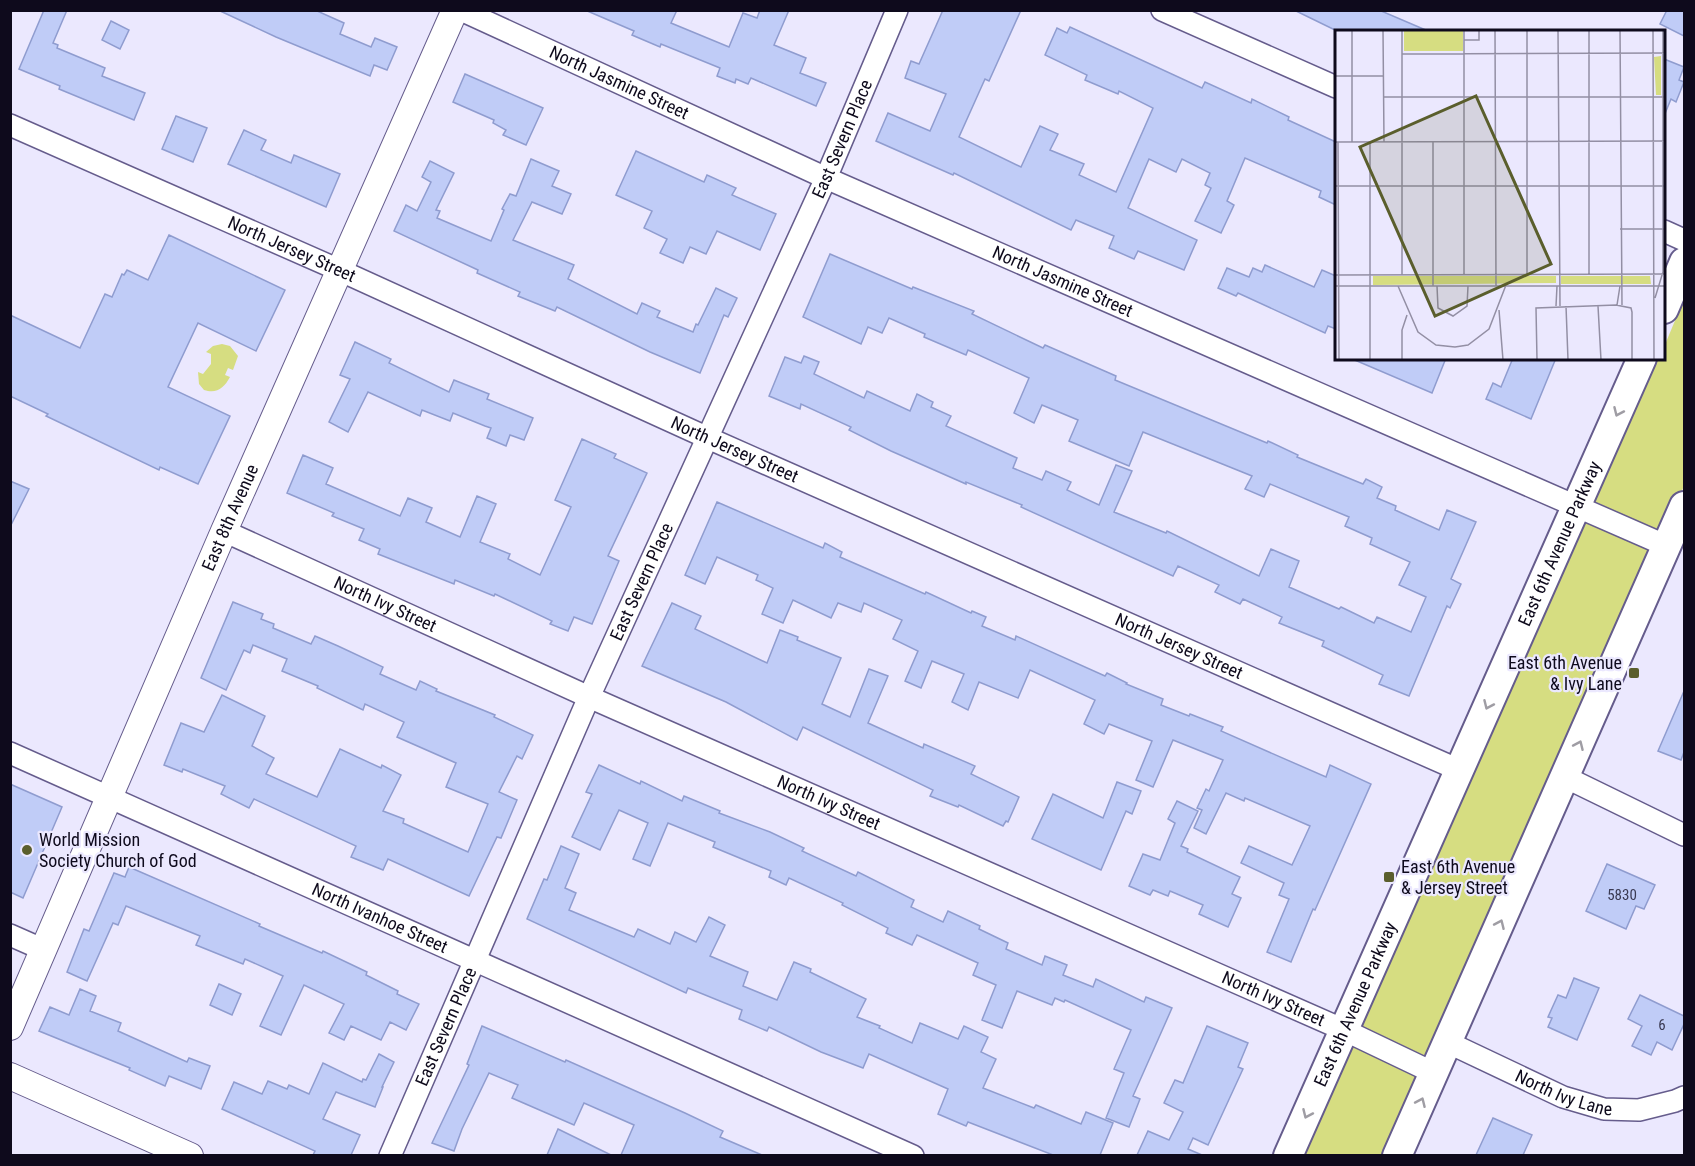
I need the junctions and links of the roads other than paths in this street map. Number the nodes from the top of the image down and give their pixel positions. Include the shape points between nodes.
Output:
1 (455, 10) edge
2 (461, 10) edge
3 (897, 10) edge
4 (1162, 10) edge
5 (1335, 87) edge
6 (10, 125) edge
7 (826, 178) junction
8 (1665, 231) edge
9 (1684, 240) edge
10 (1684, 262) edge
11 (339, 270) junction
12 (1665, 307) edge
13 (1641, 360) edge
14 (708, 438) junction
15 (1684, 506) edge
16 (1576, 507) junction
17 (224, 531) junction
18 (1667, 546) junction
19 (589, 697) junction
20 (10, 753) edge
21 (1460, 770) junction
22 (1565, 777) junction
23 (110, 798) junction
24 (1684, 835) edge
25 (10, 935) edge
26 (44, 950) junction
27 (475, 960) junction
28 (10, 1027) edge
29 (1344, 1030) junction
30 (1448, 1042) junction
31 (1434, 1073) junction
32 (10, 1076) edge
33 (1684, 1097) edge
34 (190, 1155) edge
35 (390, 1155) edge
36 (913, 1155) edge
37 (1288, 1155) edge
38 (1397, 1155) edge

1 - 11 street, East 8th Avenue
2 - 7 street, North Jasmine Street
3 - 7 street, East Severn Place
4 - 5 street
6 - 11 street, North Jersey Street
7 - 14 street, East Severn Place
7 - 16 street, North Jasmine Street
8 - 9 street
10 - 12 main road
11 - 14 street, North Jersey Street
11 - 17 street, East 8th Avenue
13 -> 16 main road, East 6th Avenue Parkway
14 - 19 street, East Severn Place
14 - 21 street, North Jersey Street
15 - 18 main road
16 - 18 street, North Jasmine Street
16 -> 21 main road, East 6th Avenue Parkway
17 - 19 street, North Ivy Street
17 - 23 street, East 8th Avenue
22 -> 18 main road
19 - 27 street, East Severn Place
19 - 29 street, North Ivy Street
20 - 23 street, North Ivanhoe Street
21 - 29 main road, East 6th Avenue Parkway
22 - 24 street
30 -> 22 main road
23 - 26 street, East 8th Avenue
23 - 27 street, North Ivanhoe Street
25 - 26 street
26 - 28 street, East 8th Avenue
27 - 35 street, East Severn Place
27 - 36 street, North Ivanhoe Street
29 - 31 street, North Ivy Street
29 -> 37 main road, East 6th Avenue Parkway
30 - 31 main road
30 - 33 street, North Ivy Lane via 1563,1097 1604,1109 1639,1110
38 -> 31 main road
32 - 34 street

